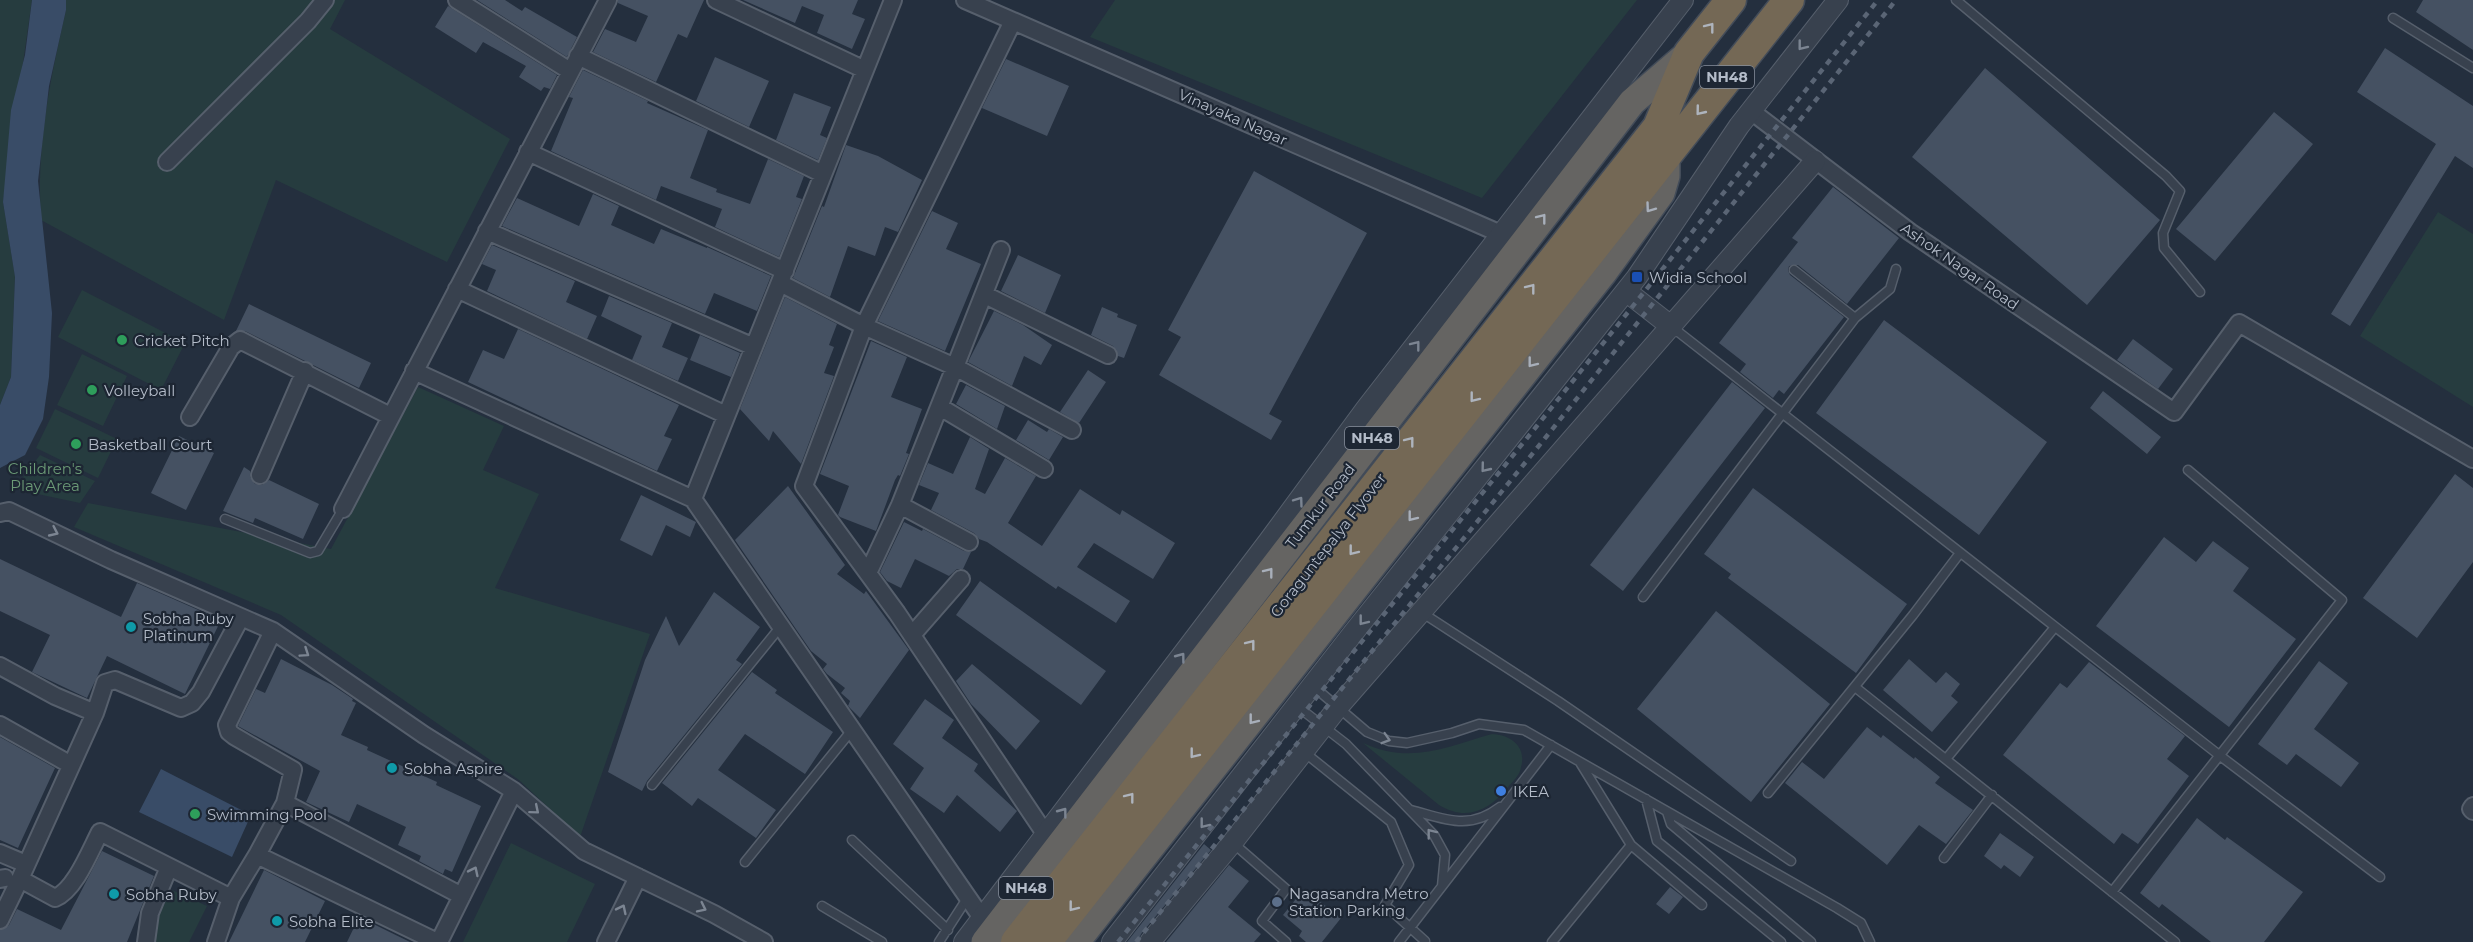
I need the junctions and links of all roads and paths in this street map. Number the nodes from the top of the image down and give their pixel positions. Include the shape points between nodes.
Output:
1 (325, 0) edge
2 (457, 0) edge
3 (608, 0) edge
4 (716, 0) edge
5 (893, 0) edge
6 (965, 0) edge
7 (1683, 0) edge
8 (1731, 0) edge
9 (1789, 0) edge
10 (1838, 0) edge
11 (1956, 0) edge
12 (2393, 18) dead end
13 (1013, 21) junction
14 (1689, 53) junction
15 (574, 64) junction
16 (2473, 68) edge
17 (865, 70) junction
18 (1751, 111) junction
19 (1662, 141) junction
20 (528, 152) junction
21 (167, 162) dead end
22 (1815, 162) junction
23 (823, 174) junction
24 (487, 231) junction
25 (1502, 234) junction
26 (1001, 250) dead end
27 (1896, 269) dead end
28 (1794, 270) dead end
29 (782, 277) junction
30 (457, 289) junction
31 (1626, 291) junction
32 (2200, 292) dead end
33 (985, 295) junction
34 (1855, 318) junction
35 (864, 326) junction
36 (1672, 327) junction
37 (754, 347) junction
38 (1108, 355) dead end
39 (956, 368) junction
40 (305, 371) junction
41 (414, 371) junction
42 (940, 407) junction
43 (1781, 413) junction
44 (726, 415) junction
45 (390, 416) junction
46 (190, 417) dead end
47 (1072, 430) dead end
48 (2473, 459) edge
49 (1044, 469) dead end
50 (2188, 471) dead end
51 (260, 475) dead end
52 (693, 499) junction
53 (900, 505) junction
54 (343, 509) joint
55 (0, 513) edge
56 (225, 519) dead end
57 (969, 542) dead end
58 (1960, 553) junction
59 (868, 573) junction
60 (961, 579) dead end
61 (1643, 597) dead end
62 (1420, 612) junction
63 (242, 617) junction
64 (781, 626) junction
65 (2055, 627) junction
66 (273, 632) junction
67 (912, 635) junction
68 (0, 666) edge
69 (1312, 686) junction
70 (1855, 687) junction
71 (1297, 706) junction
72 (1339, 706) junction
73 (95, 713) junction
74 (0, 725) edge
75 (1322, 728) junction
76 (852, 730) junction
77 (1551, 746) junction
78 (1303, 751) junction
79 (2219, 755) junction
80 (1946, 759) junction
81 (1580, 762) junction
82 (71, 765) junction
83 (652, 785) dead end
84 (514, 791) junction
85 (1768, 793) dead end
86 (1992, 795) junction
87 (1512, 797) junction
88 (1646, 799) junction
89 (285, 803) junction
90 (2473, 806) edge
91 (1411, 810) junction
92 (2473, 811) edge
93 (1667, 812) junction
94 (1046, 835) junction
95 (852, 840) dead end
96 (1232, 843) junction
97 (1631, 845) junction
98 (0, 853) edge
99 (257, 855) junction
100 (1944, 858) dead end
101 (1791, 861) dead end
102 (745, 862) dead end
103 (169, 867) junction
104 (13, 875) edge
105 (638, 877) junction
106 (2380, 878) dead end
107 (1442, 887) junction
108 (2112, 892) junction
109 (462, 896) junction
110 (968, 897) junction
111 (231, 898) junction
112 (1702, 905) dead end
113 (822, 906) dead end
114 (0, 920) edge
115 (1410, 928) junction
116 (948, 930) junction
117 (984, 930) edge
118 (146, 942) edge
119 (216, 942) edge
120 (438, 942) edge
121 (606, 942) edge
122 (764, 942) edge
123 (882, 942) edge
124 (939, 942) edge
125 (964, 942) edge
126 (1016, 942) edge
127 (1046, 942) edge
128 (1076, 942) edge
129 (1112, 942) edge
130 (1150, 942) edge
131 (1286, 942) edge
132 (1399, 942) edge
133 (1424, 942) edge
134 (1552, 942) edge
135 (1781, 942) edge
136 (1811, 942) edge
137 (1870, 942) edge
138 (2175, 942) edge

1 - 21 street
2 - 15 street
3 - 15 street
4 - 17 street
5 - 17 street
6 - 13 street, Vinayaka Nagar
7 - 25 street
14 -> 8 highway, NH48
9 -> 19 highway, NH48
10 -> 18 street
11 - 32 lane via 2180,190 2163,234 2164,248
12 - 16 lane
13 - 25 street, Vinayaka Nagar
13 - 35 street
14 - 19 highway, Goraguntepalya Flyover
117 -> 14 highway, Tumkur Road / NH48 via 1632,102
15 - 20 street
15 - 23 street
17 - 23 street
18 - 22 street, Ashok Nagar Road
18 - 31 street
126 -> 19 highway, Goraguntepalya Flyover
19 -> 127 highway, Goraguntepalya Flyover via 1640,187
19 -> 128 highway via 1666,176 1661,193 1603,273
20 - 24 street
20 - 29 street
22 - 36 street
22 - 48 street, Ashok Nagar Road via 1910,232 2174,412 2239,323
23 - 29 street
24 - 30 street
24 - 37 street
94 -> 25 street
26 - 33 street
27 - 34 lane via 1890,289
28 - 34 lane
29 - 35 street
29 - 37 street
30 - 41 street
30 - 44 street
31 - 36 street
31 -> 69 street
33 - 38 street
33 - 39 street
34 - 43 lane
35 - 39 street
35 - 59 street via 804,486
36 - 43 lane
36 - 62 street
37 - 44 street
39 - 42 street
39 - 47 street
40 - 45 street
40 - 46 street via 247,342 237,341
40 - 51 street
41 - 45 street
41 - 52 street
42 - 49 street
42 - 53 street
43 - 58 lane
43 - 61 lane
44 - 52 street
45 - 54 street
50 - 79 lane via 2342,600
52 - 64 street
53 - 57 street
53 - 59 street
54 - 56 lane via 318,550 310,553
55 -> 63 street via 9,512
58 - 65 lane
58 - 70 lane
59 - 67 street
60 - 67 street
62 - 72 street
62 - 101 lane via 1558,701
63 - 66 street
63 - 73 street via 192,703 181,708 115,680 105,683
64 - 76 street
64 - 83 lane
65 - 79 lane
65 - 80 lane
66 -> 84 street
66 - 89 street via 227,725 228,732 293,770
67 - 94 street
68 - 73 street
69 - 71 street
69 - 72 lane
70 - 80 lane
70 - 85 lane
71 - 75 lane
71 -> 129 street
72 - 75 street
72 -> 77 lane via 1367,732 1389,741 1407,743 1479,724 1524,730
73 - 82 street
74 - 82 street
75 - 78 street
75 - 91 lane via 1346,744
76 - 102 lane
76 - 110 street
77 - 81 lane
77 - 87 lane
78 - 96 street
78 - 115 lane via 1391,822 1409,865 1385,905
79 - 106 lane
79 - 108 lane
80 - 86 lane
81 - 88 lane
81 - 97 lane
82 - 104 street
84 -> 105 street via 584,851
109 -> 84 street
86 - 100 lane
86 - 108 lane
87 - 91 lane via 1488,816 1464,823
87 - 107 lane
88 - 93 lane
88 - 135 lane via 1657,841
89 - 99 street
89 - 109 street
90 - 92 street
107 -> 91 lane via 1446,855
93 - 136 lane via 1671,824
93 - 137 lane via 1861,923
94 - 117 street
95 - 116 lane
96 - 130 street
96 - 131 lane via 1286,889 1262,921
97 - 112 lane
97 - 134 lane
98 - 104 street
99 - 111 street
99 - 120 street
103 - 104 street via 100,832 64,895 55,898
103 - 111 street
103 - 118 street via 150,913
104 - 114 street
121 -> 105 street
105 -> 122 street
107 - 115 lane
108 - 138 lane
109 - 120 street
110 - 116 lane
110 - 117 street
111 - 119 street
113 - 123 lane
115 - 132 lane
115 - 133 lane
116 - 124 lane
117 - 125 street

